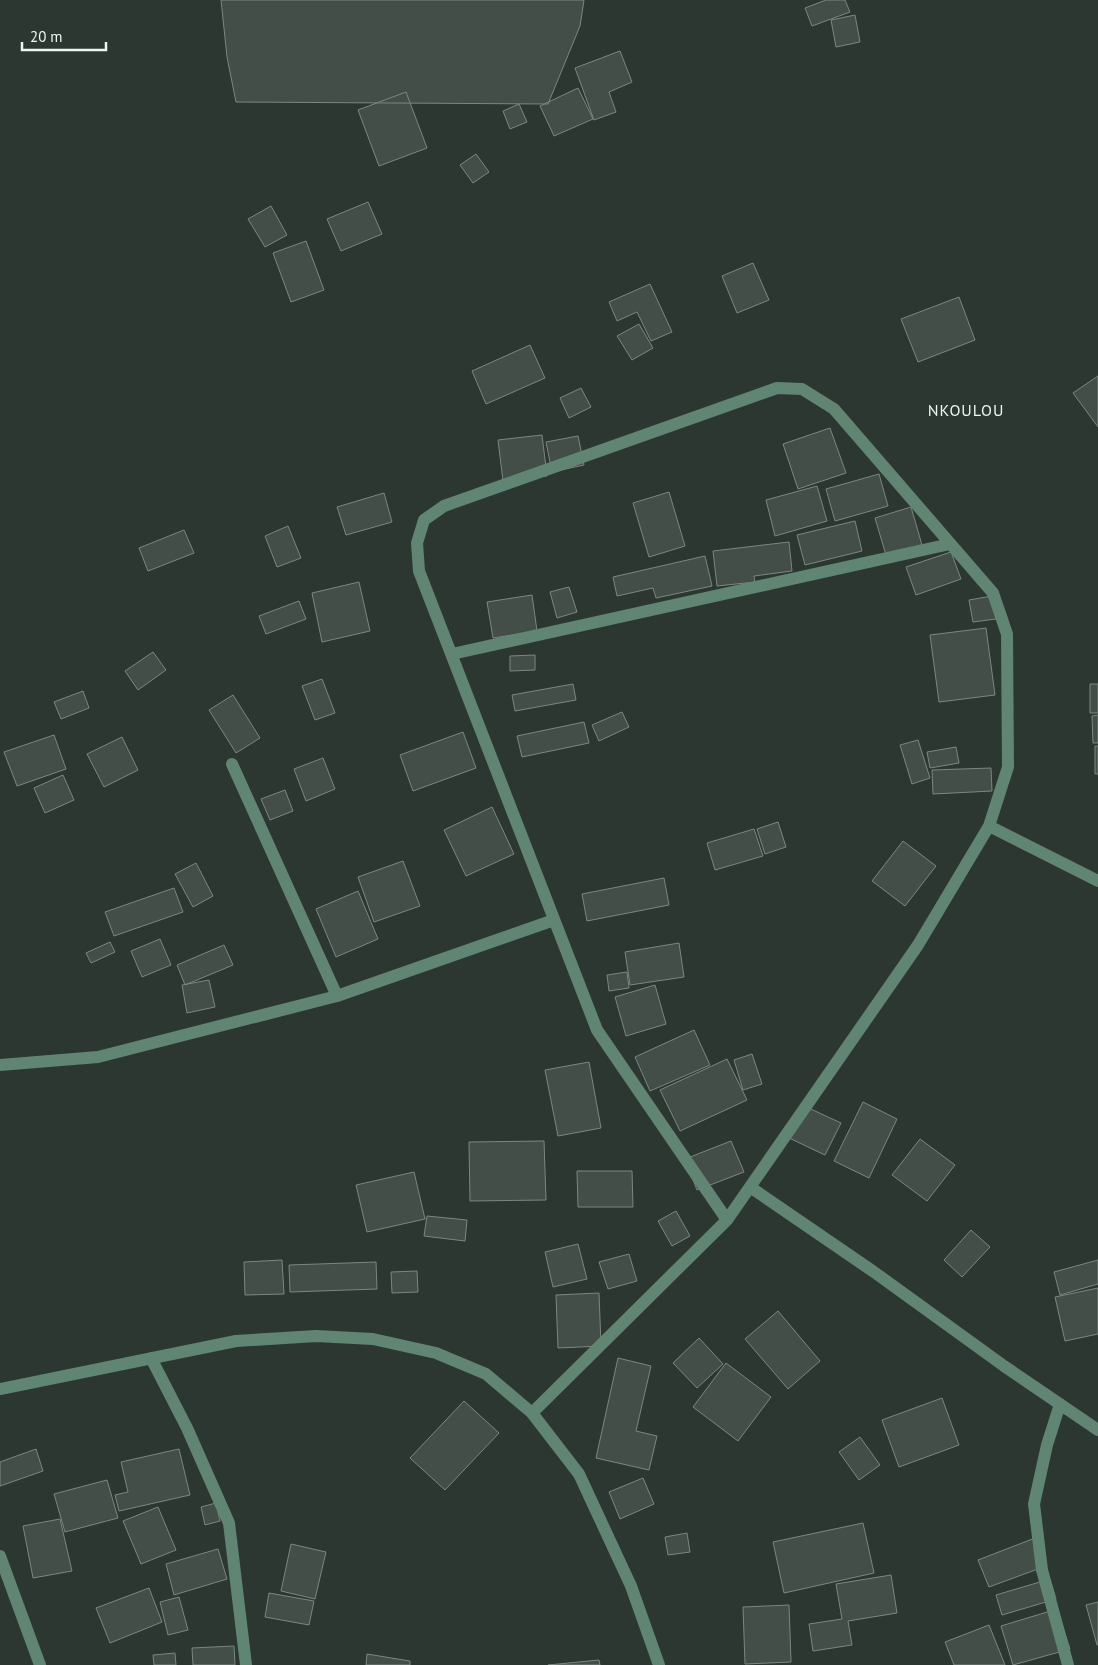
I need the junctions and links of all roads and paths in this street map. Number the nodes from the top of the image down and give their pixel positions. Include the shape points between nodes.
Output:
1 (950, 544) junction
2 (452, 654) junction
3 (232, 764) dead end
4 (989, 826) junction
5 (1098, 881) edge
6 (554, 920) junction
7 (337, 996) junction
8 (0, 1065) edge
9 (750, 1187) junction
10 (727, 1220) junction
11 (151, 1358) junction
12 (0, 1389) edge
13 (1060, 1404) junction
14 (532, 1412) junction
15 (1098, 1430) edge
16 (0, 1556) edge
17 (40, 1665) edge
18 (246, 1665) edge
19 (659, 1665) edge
20 (1068, 1665) edge

1 - 2 street
1 - 2 street via 834,409 802,389 777,388 444,506 424,520 417,543 419,572
1 - 4 street via 993,593 1007,634 1008,767
2 - 6 street
3 - 7 street
4 - 5 street
4 - 9 street via 918,945
6 - 7 street
6 - 10 street via 597,1030
7 - 8 street via 98,1057
9 - 10 street
9 - 13 street
10 - 14 street
11 - 12 street
11 - 14 street via 236,1341 316,1336 373,1339 436,1353 486,1374
11 - 18 street via 187,1428 229,1523
13 - 15 street
13 - 20 street via 1046,1445 1034,1504 1042,1570
14 - 19 street via 579,1474 631,1586
16 - 17 street

